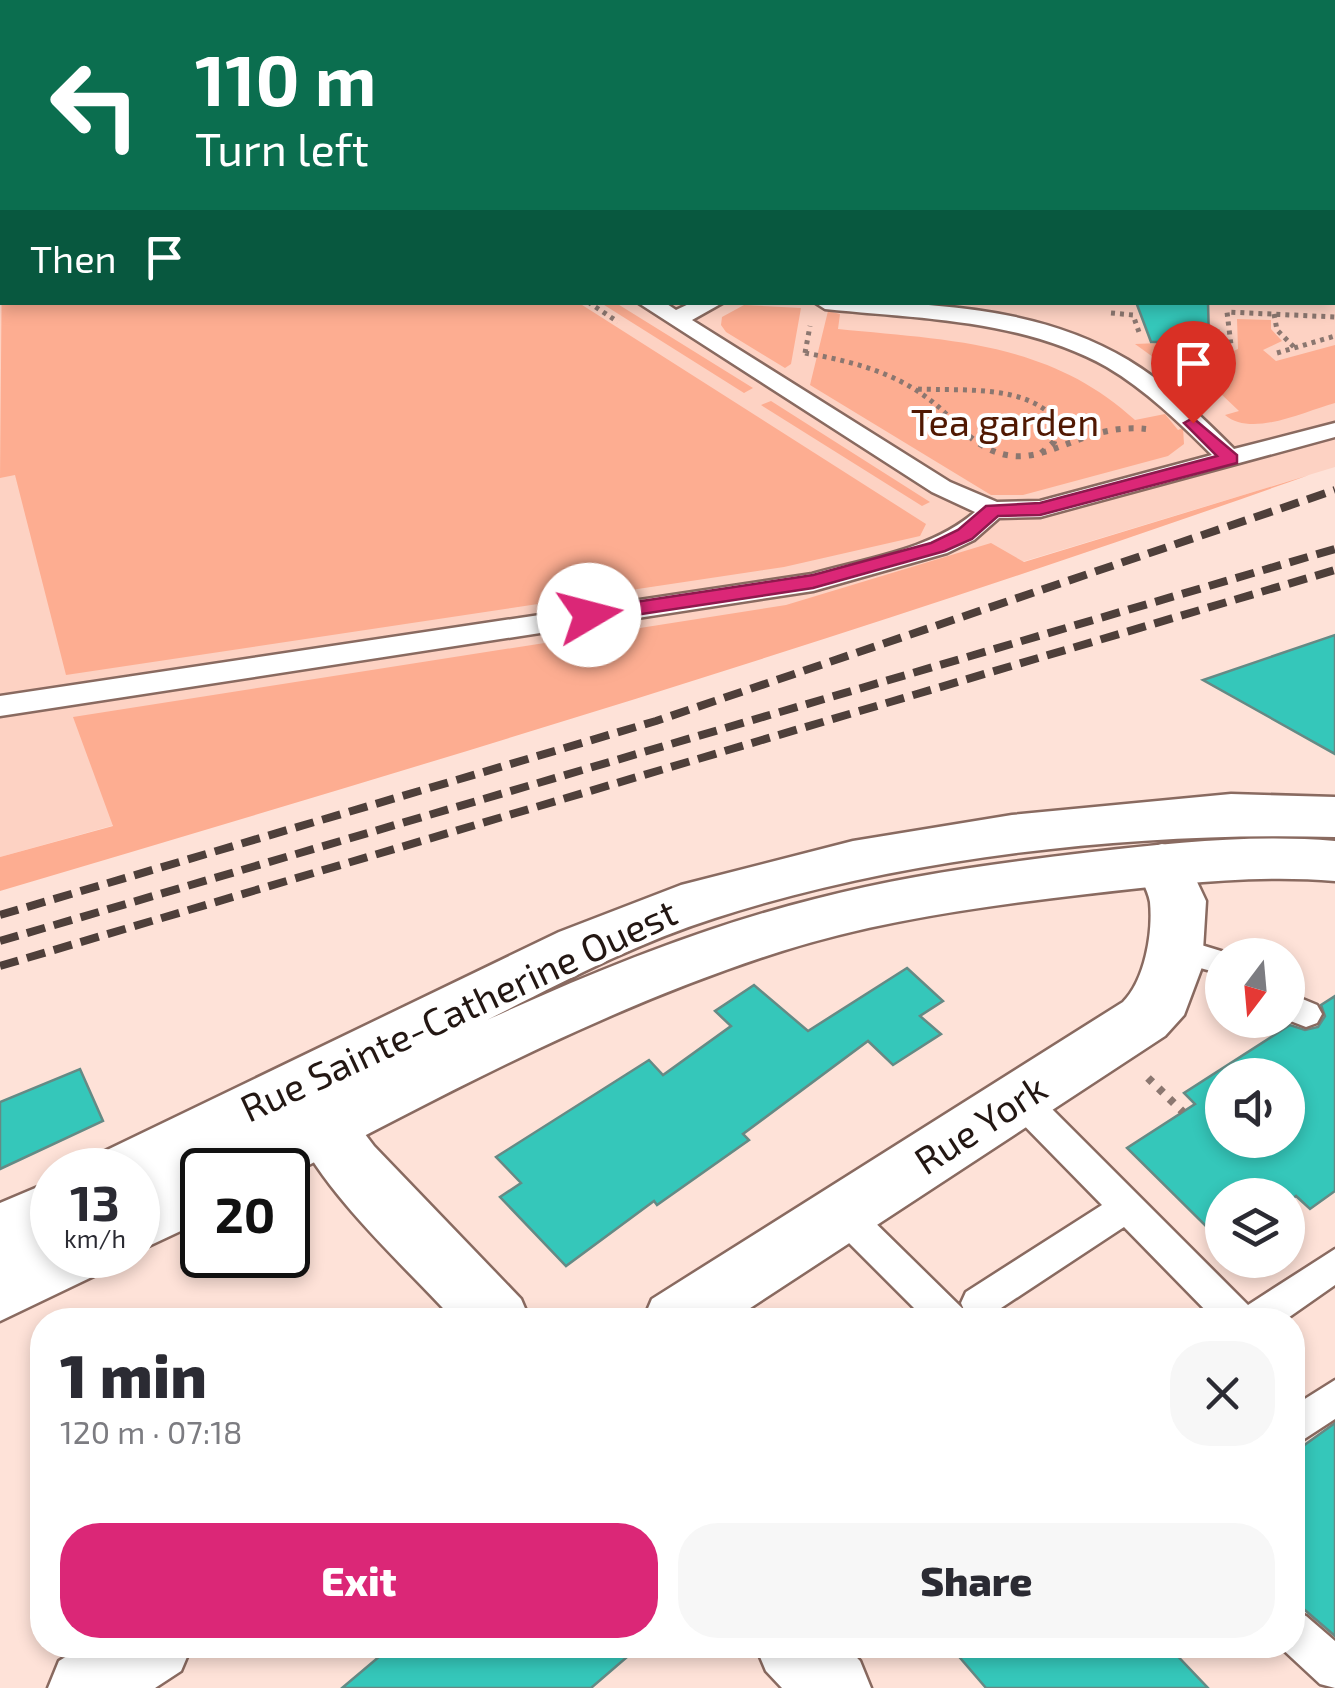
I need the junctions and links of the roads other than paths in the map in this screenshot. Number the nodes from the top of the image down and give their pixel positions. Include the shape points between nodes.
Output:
1 (653, 305) edge
2 (707, 305) edge
3 (855, 305) edge
4 (675, 319) junction
5 (1335, 430) edge
6 (1230, 459) junction
7 (992, 510) junction
8 (0, 706) edge
9 (1335, 818) edge
10 (1335, 861) edge
11 (1162, 864) junction
12 (1199, 955) edge
13 (1020, 1100) junction
14 (324, 1128) junction
15 (284, 1148) edge
16 (160, 1154) edge
17 (1128, 1207) junction
18 (842, 1214) junction
19 (30, 1219) edge
20 (0, 1234) edge
21 (1335, 1266) edge
22 (30, 1277) edge
23 (0, 1292) edge
24 (485, 1308) edge
25 (695, 1308) edge
26 (960, 1308) edge
27 (971, 1308) edge
28 (1227, 1308) edge
29 (1274, 1308) edge
30 (1335, 1397) edge
31 (1305, 1420) edge
32 (1305, 1642) edge
33 (133, 1658) edge
34 (806, 1658) edge
35 (1335, 1669) edge
36 (86, 1688) edge
37 (833, 1688) edge

1 - 4 lane
2 - 4 lane
3 - 6 lane via 966,316 1080,346 1153,389
4 - 7 lane via 941,487
5 - 6 lane
6 - 7 lane via 1040,509
7 - 8 lane via 938,547 813,582
9 - 16 main road, Rue Sainte-Catherine Ouest via 1231,814 1012,834 853,860 700,900 580,948
10 - 11 main road, Rue Sainte-Catherine Ouest via 1261,856
11 - 12 main road, Rue York
11 - 14 main road, Rue Sainte-Catherine Ouest via 910,899 765,935 550,1019
12 - 13 main road, Rue York via 1144,1019
13 - 17 lane
13 - 18 main road, Rue York
14 - 15 main road, Rue Sainte-Catherine Ouest
14 - 24 main road
17 - 27 lane
17 - 28 lane
18 - 25 main road, Rue York
18 - 26 lane
19 - 20 main road
21 - 29 lane
22 - 23 main road
30 - 31 lane
32 - 35 lane
33 - 36 main road
34 - 37 main road

